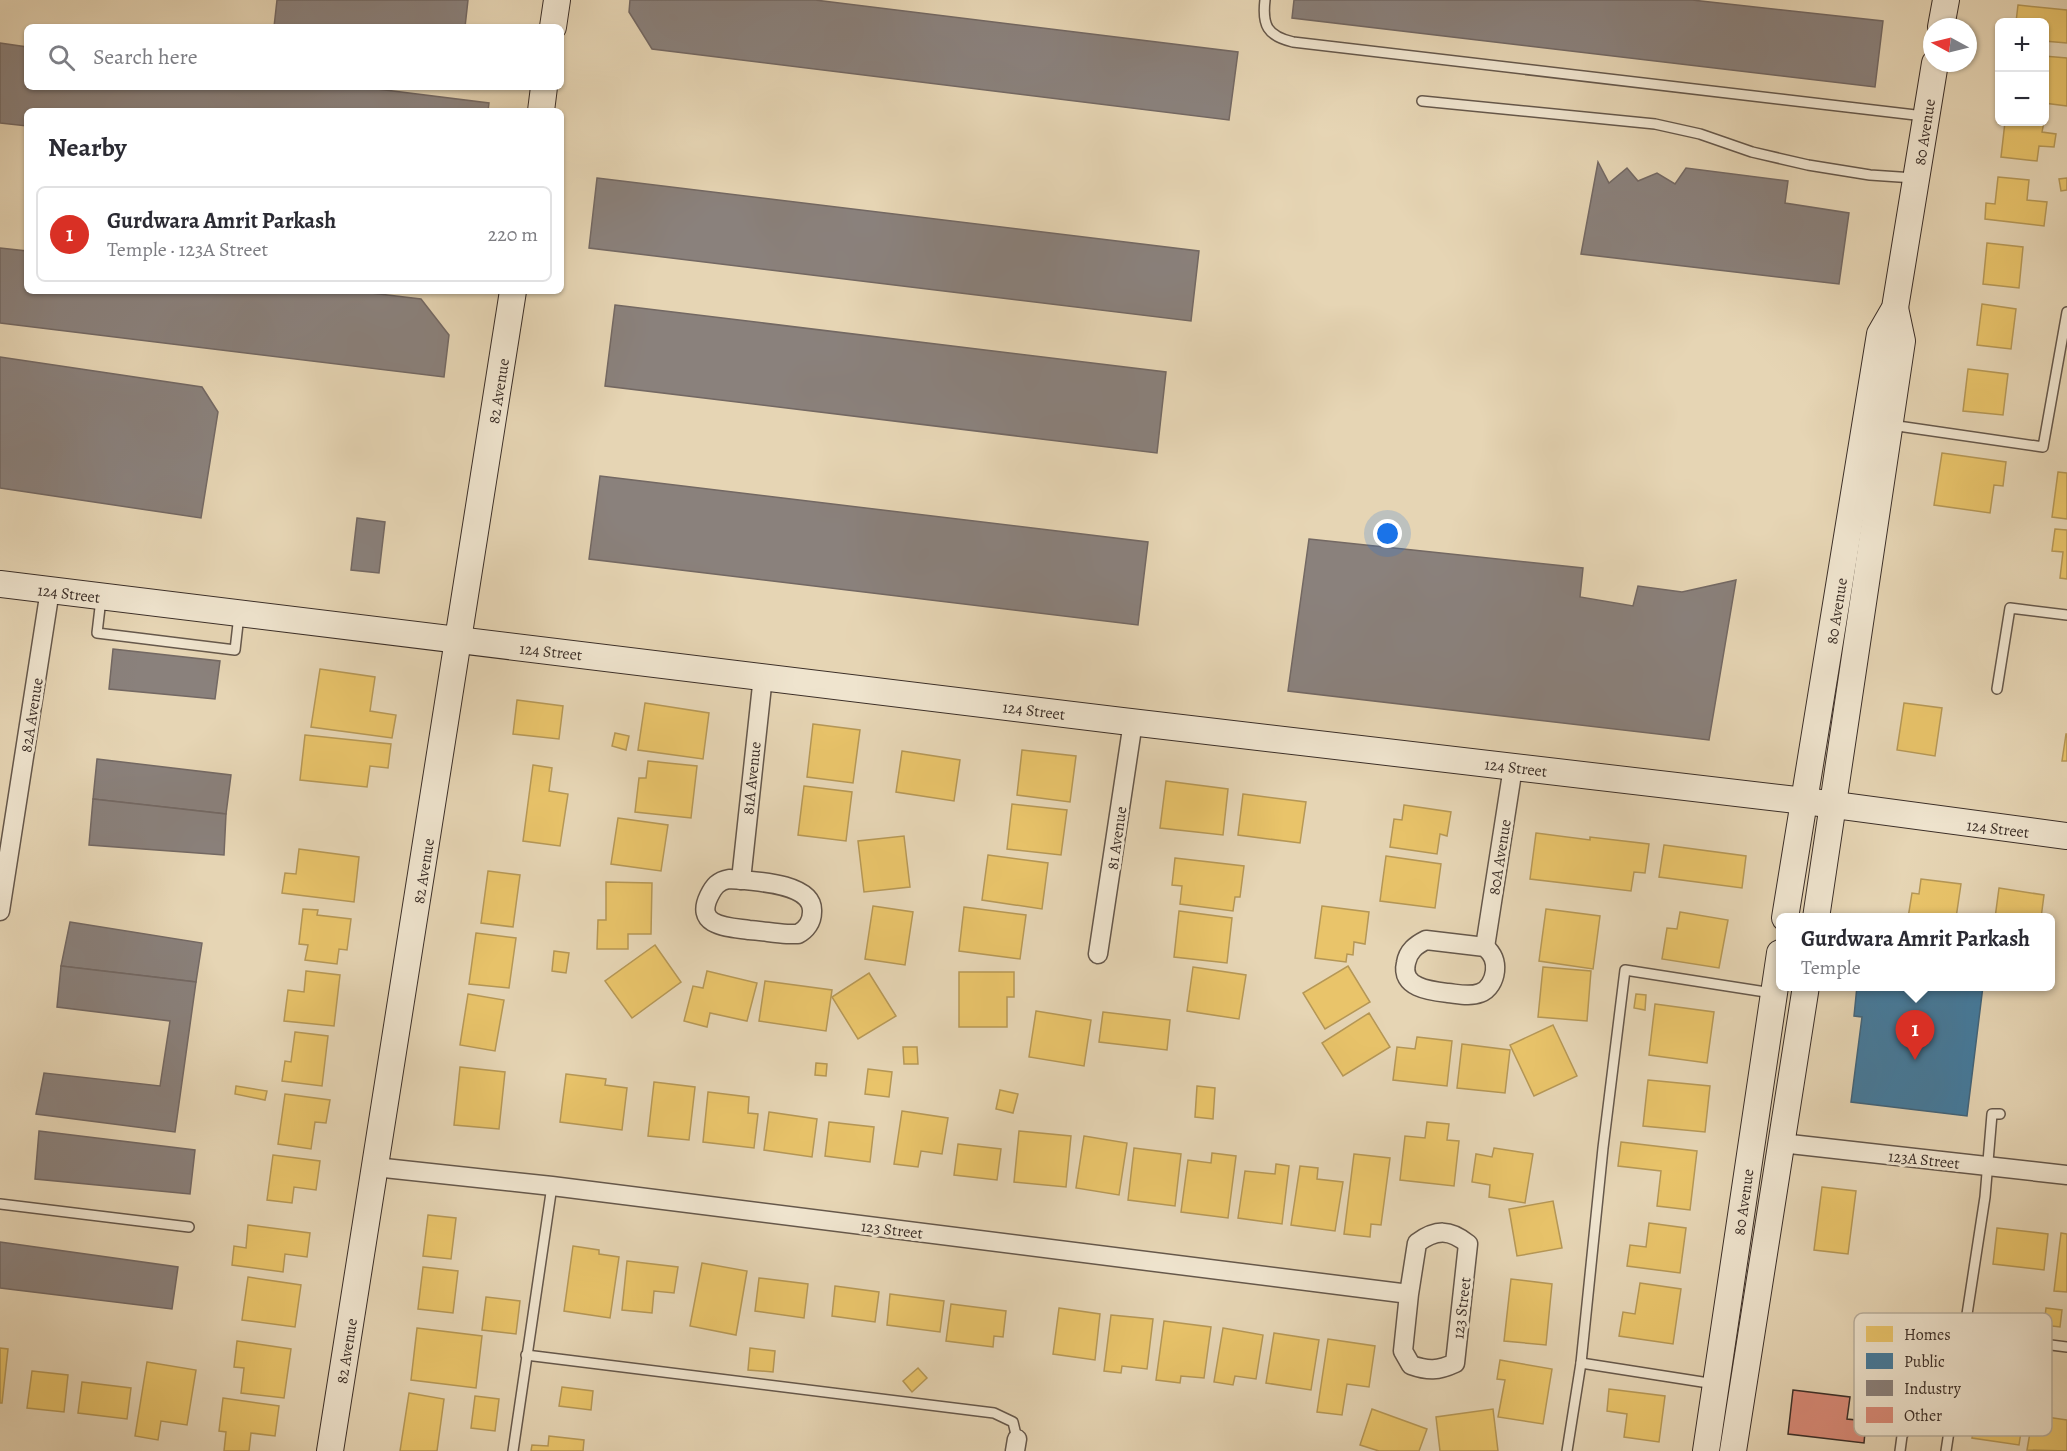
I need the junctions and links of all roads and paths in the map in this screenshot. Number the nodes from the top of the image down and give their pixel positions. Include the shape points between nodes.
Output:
1 (557, 0) edge
2 (1265, 0) edge
3 (1946, 0) edge
4 (1943, 18) edge
5 (554, 24) edge
6 (1934, 72) edge
7 (544, 90) edge
8 (1422, 101) dead end
9 (541, 108) edge
10 (1927, 116) junction
11 (1917, 178) junction
12 (513, 294) edge
13 (1895, 308) junction
14 (2067, 312) edge
15 (1889, 425) junction
16 (0, 584) edge
17 (50, 590) junction
18 (102, 597) junction
19 (239, 614) junction
20 (2067, 615) edge
21 (459, 641) junction
22 (763, 676) junction
23 (1997, 688) dead end
24 (1133, 722) junction
25 (1513, 767) junction
26 (1805, 801) junction
27 (1834, 804) junction
28 (2067, 836) edge
29 (741, 880) junction
30 (0, 911) edge
31 (1786, 913) edge
32 (1817, 913) edge
33 (1485, 947) junction
34 (1098, 954) dead end
35 (1776, 980) edge
36 (1805, 991) edge
37 (1774, 993) junction
38 (1766, 1045) junction
39 (2000, 1114) dead end
40 (1781, 1143) junction
41 (1989, 1166) junction
42 (375, 1167) junction
43 (2067, 1175) edge
44 (552, 1186) junction
45 (0, 1204) edge
46 (189, 1227) dead end
47 (1409, 1294) junction
48 (1967, 1313) edge
49 (2052, 1345) edge
50 (2067, 1347) edge
51 (526, 1355) junction
52 (1581, 1363) junction
53 (1716, 1384) junction
54 (1902, 1436) edge
55 (1948, 1436) edge
56 (1016, 1445) edge
57 (330, 1451) edge
58 (513, 1451) edge
59 (1567, 1451) edge
60 (1706, 1451) edge
61 (1717, 1451) edge
62 (1732, 1451) edge
63 (1900, 1451) edge
64 (1946, 1451) edge

1 - 5 street
2 - 10 lane via 1264,21 1270,31 1293,42
3 - 4 street
6 - 10 street, 80 Avenue
7 - 9 street
8 - 11 lane via 1655,124 1809,165
10 - 11 street, 80 Avenue
11 - 13 street, 80 Avenue
12 - 21 street, 82 Avenue
13 - 15 street, 80 Avenue via 1902,340
13 - 26 street, 80 Avenue via 1880,334
14 - 15 lane via 2043,447
15 - 27 street, 80 Avenue
16 - 17 street, 124 Street
17 - 18 street, 124 Street
17 - 30 street, 82A Avenue
18 - 19 street, 124 Street
18 - 19 lane via 97,633 109,635 235,650
19 - 21 street, 124 Street
20 - 23 lane via 2010,608
21 - 22 street, 124 Street
21 - 42 street, 82 Avenue
22 - 24 street, 124 Street
22 - 29 street, 81A Avenue
24 - 25 street, 124 Street
24 - 34 street, 81 Avenue
25 - 26 street, 124 Street
25 - 33 street, 80A Avenue
26 - 27 street, 124 Street
26 - 31 street, 80 Avenue
27 - 28 street, 124 Street
27 - 32 street, 80 Avenue
29 - 29 street via 716,884 705,907 710,921 720,926 787,934 798,934 808,927 813,910 811,901 799,890
33 - 33 street, 80A Avenue via 1426,940 1412,950 1405,973 1418,987 1427,990 1480,993 1494,978 1496,966
35 - 37 street, 80 Avenue
36 - 40 street, 80 Avenue
37 - 38 street, 80 Avenue
37 - 52 lane via 1624,970
38 - 40 street via 1774,1069 1769,1115
38 - 53 street, 80 Avenue
39 - 41 lane via 1992,1114
40 - 41 street, 123A Street
40 - 62 street, 80 Avenue
41 - 43 street, 123A Street
41 - 48 lane
42 - 44 street, 123 Street
42 - 57 street, 82 Avenue
44 - 47 street, 123 Street
44 - 51 lane
45 - 46 lane
47 - 47 street, 123 Street via 1417,1243 1431,1233 1455,1234 1468,1244 1455,1363 1427,1371 1412,1365 1403,1351
49 - 50 lane
51 - 56 lane via 994,1413 1013,1422
51 - 58 lane
52 - 53 lane
52 - 59 lane
53 - 60 street, 80 Avenue
53 - 61 street via 1723,1403
54 - 63 lane
55 - 64 lane

